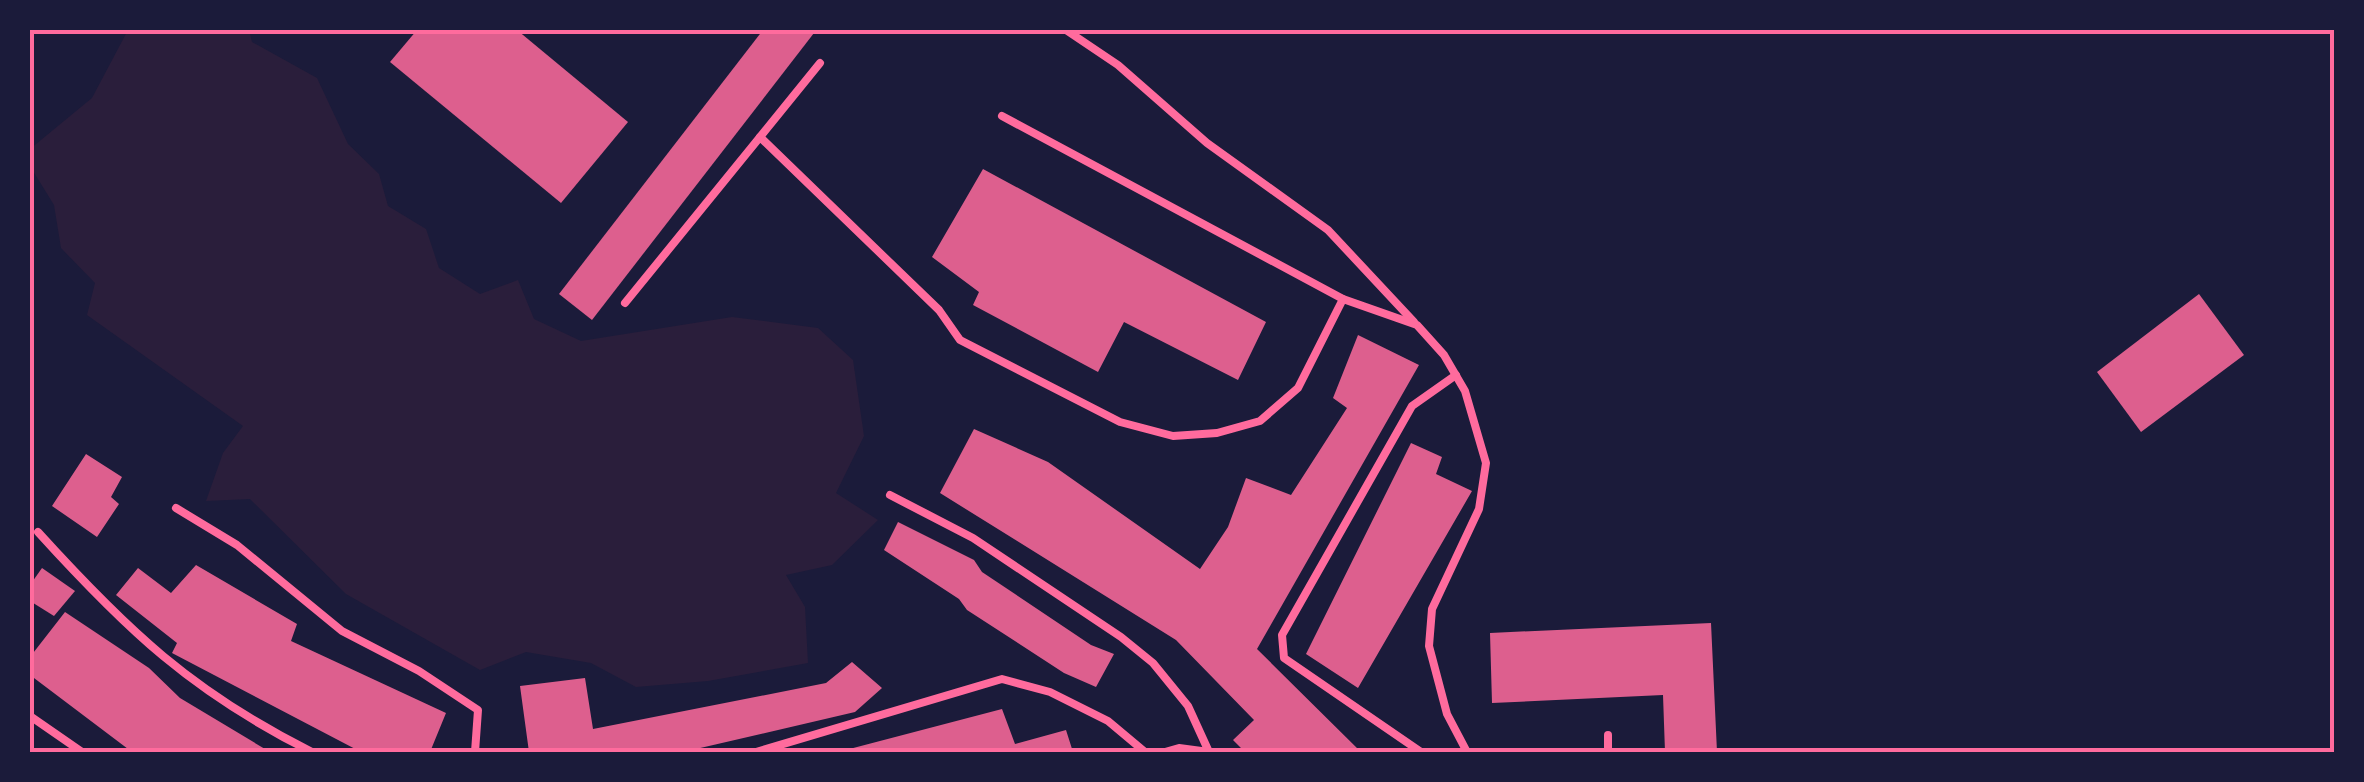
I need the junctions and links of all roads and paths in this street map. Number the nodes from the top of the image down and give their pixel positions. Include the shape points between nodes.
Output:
1 (1066, 30) edge
2 (820, 63) dead end
3 (1002, 116) dead end
4 (760, 137) junction
5 (1343, 299) junction
6 (625, 303) dead end
7 (1417, 325) junction
8 (1456, 376) junction
9 (890, 495) dead end
10 (176, 508) dead end
11 (38, 532) dead end
12 (30, 716) edge
13 (1608, 735) dead end
14 (82, 752) edge
15 (312, 752) edge
16 (474, 752) edge
17 (756, 752) edge
18 (1144, 752) edge
19 (1165, 752) edge
20 (1421, 752) edge
21 (1466, 752) edge
22 (1608, 752) edge

1 - 7 lane via 1328,230
2 - 4 lane
3 - 5 lane
4 - 5 lane via 939,310 960,340 1120,422 1174,436 1260,422 1298,388
4 - 6 lane
5 - 7 lane
7 - 8 lane
8 - 20 lane via 1412,406 1282,635 1284,658
8 - 21 lane via 1479,428 1485,484 1432,610 1429,646 1447,714
9 - 19 lane via 973,538 1154,663 1188,706 1209,752
10 - 16 lane via 237,545 342,631 478,710
11 - 15 lane via 119,621 190,681
12 - 14 lane
13 - 22 lane
17 - 18 lane via 1002,679 1050,692 1108,721

